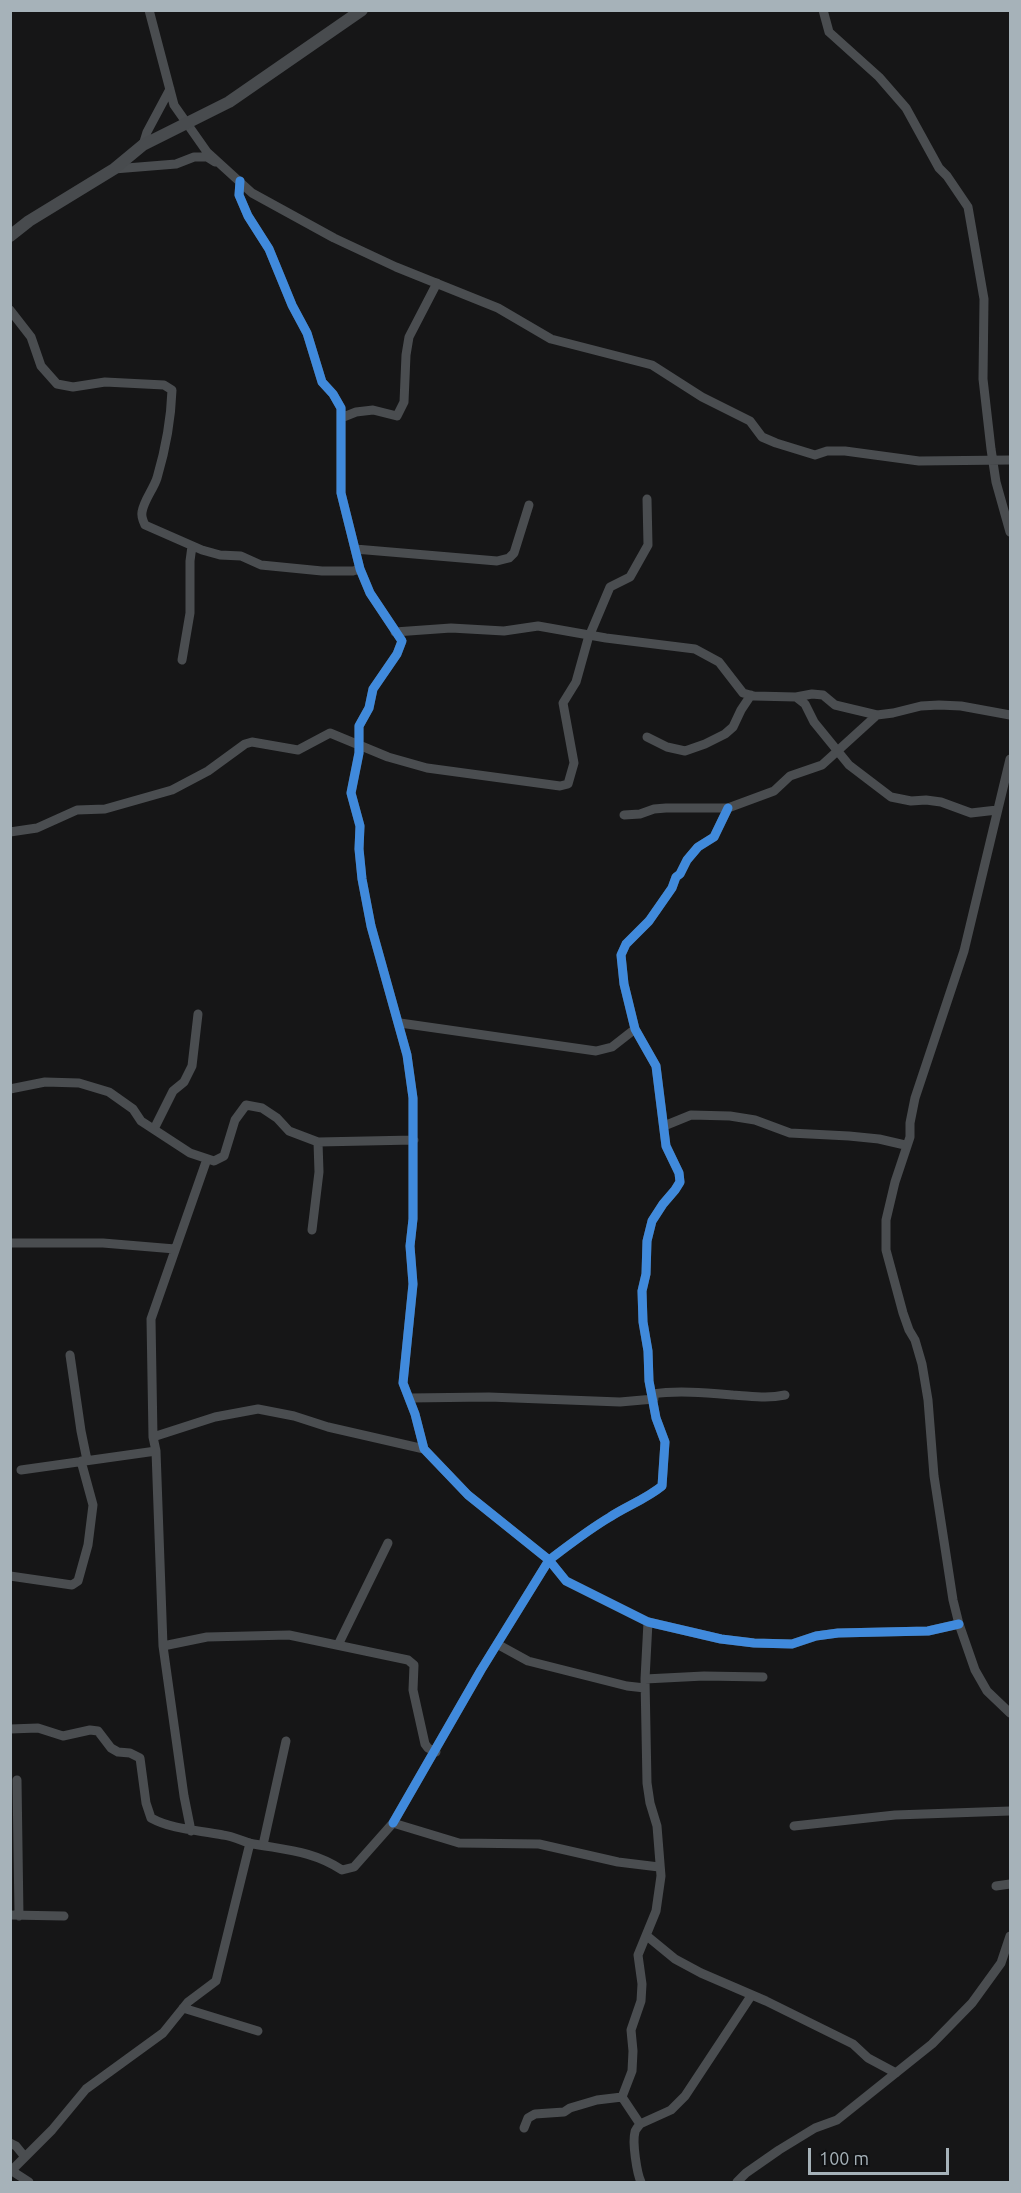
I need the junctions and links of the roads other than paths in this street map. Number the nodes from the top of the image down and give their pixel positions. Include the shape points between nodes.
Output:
1 (149, 10) edge
2 (362, 10) edge
3 (822, 10) edge
4 (170, 89) junction
5 (187, 121) junction
6 (143, 145) junction
7 (222, 166) junction
8 (114, 169) junction
9 (240, 181) junction
10 (10, 236) edge
11 (437, 283) junction
12 (10, 310) edge
13 (341, 418) junction
14 (993, 459) junction
15 (1011, 460) edge
16 (648, 499) dead end
17 (529, 505) dead end
18 (1011, 532) edge
19 (192, 546) junction
20 (355, 549) junction
21 (360, 569) junction
22 (395, 632) junction
23 (590, 634) junction
24 (182, 660) dead end
25 (752, 695) junction
26 (796, 697) junction
27 (877, 715) junction
28 (1011, 715) edge
29 (647, 737) dead end
30 (359, 744) junction
31 (838, 750) junction
32 (1011, 759) edge
33 (728, 808) junction
34 (997, 810) junction
35 (624, 815) dead end
36 (10, 832) edge
37 (198, 1014) dead end
38 (400, 1023) junction
39 (635, 1029) junction
40 (10, 1089) edge
41 (664, 1126) junction
42 (154, 1129) junction
43 (414, 1140) junction
44 (318, 1142) junction
45 (905, 1145) junction
46 (207, 1160) junction
47 (312, 1230) dead end
48 (10, 1243) edge
49 (175, 1249) junction
50 (70, 1355) dead end
51 (785, 1395) dead end
52 (653, 1396) junction
53 (409, 1398) junction
54 (153, 1437) junction
55 (424, 1449) junction
56 (156, 1451) junction
57 (84, 1461) junction
58 (21, 1470) dead end
59 (387, 1543) dead end
60 (549, 1560) junction
61 (10, 1576) edge
62 (648, 1622) junction
63 (959, 1624) junction
64 (497, 1644) junction
65 (338, 1645) junction
66 (163, 1646) junction
67 (763, 1677) dead end
68 (645, 1684) junction
69 (1011, 1713) edge
70 (10, 1729) edge
71 (286, 1741) dead end
72 (436, 1752) junction
73 (17, 1780) dead end
74 (1011, 1811) edge
75 (393, 1823) junction
76 (794, 1826) dead end
77 (191, 1830) junction
78 (250, 1843) junction
79 (263, 1845) junction
80 (660, 1867) junction
81 (1011, 1884) edge
82 (996, 1886) dead end
83 (15, 1916) edge
84 (64, 1916) dead end
85 (647, 1936) junction
86 (1011, 1936) edge
87 (751, 1996) junction
88 (183, 2008) junction
89 (258, 2031) dead end
90 (896, 2073) junction
91 (622, 2097) junction
92 (640, 2124) junction
93 (524, 2128) dead end
94 (10, 2143) edge
95 (25, 2157) junction
96 (11, 2171) edge
97 (29, 2182) edge
98 (641, 2182) edge
99 (737, 2182) edge

1 - 4 street
2 - 5 street via 229,102
3 - 14 street via 829,32 879,77 906,108 939,168 968,207 984,299 983,379
4 - 5 street via 174,105
4 - 6 street
5 - 6 street
5 - 7 street via 207,152
6 - 8 street
7 - 8 street via 207,157 194,157 176,164
7 - 9 street
8 - 10 street via 29,220
9 - 11 street via 252,193 334,238
9 - 13 street via 239,195 269,249 307,333 322,382 333,394
11 - 13 street via 409,337 404,402 397,416 373,410 356,411
11 - 14 street via 498,308 551,339 652,365 702,398 750,421 762,437 798,450 815,455 846,451 919,461
12 - 19 street via 31,337 41,366 57,384 164,385 172,390 160,464 141,515 145,525
13 - 20 street via 341,493
14 - 15 street
14 - 18 street
16 - 23 street via 648,544 630,577 610,587
17 - 20 street via 509,558 497,561
19 - 21 street via 220,555 241,556 261,565 322,571
19 - 24 street via 190,613
20 - 21 street
21 - 22 street
22 - 23 street via 451,628 504,631 538,626
22 - 30 street via 402,641 373,689 359,726
23 - 25 street via 695,649 719,662 743,693
23 - 30 street via 576,682 563,704 574,763 568,784 554,786 426,768
25 - 26 street
25 - 29 street via 733,727 705,744 685,751
26 - 27 street via 823,695 835,705
26 - 31 street
27 - 28 street via 939,705
27 - 31 street
30 - 36 street via 330,733 298,750 252,742 172,790 105,809 77,810 37,828
30 - 38 street via 351,793 360,826 362,879 371,926
31 - 33 street via 822,765 790,776 774,791
31 - 34 street via 849,765 891,797 941,802 971,813
32 - 34 street
33 - 35 street via 666,808
33 - 39 street via 714,837 687,860 649,921 622,950 624,984
34 - 45 street via 964,951 915,1098 910,1137
37 - 42 street via 192,1066 184,1082 173,1091
38 - 39 street via 596,1052 612,1047
38 - 43 street via 413,1098
39 - 41 street via 656,1066
40 - 42 street via 45,1082 79,1083 109,1092
41 - 45 street via 691,1115 730,1116 790,1133 869,1138
41 - 52 street via 666,1146 680,1182 652,1221 647,1241 642,1291
42 - 46 street
43 - 44 street
43 - 53 street via 410,1246 413,1284 403,1383
44 - 46 street via 289,1131 262,1108 246,1105 235,1120 224,1156
44 - 47 street via 319,1172
45 - 63 street via 886,1220 886,1250 922,1364 933,1476
46 - 49 street
48 - 49 street via 103,1243
49 - 54 street via 151,1319
50 - 57 street
51 - 52 street via 761,1398 672,1392
52 - 53 street via 620,1402
52 - 60 street via 665,1442 662,1486 586,1532
53 - 55 street
54 - 55 street via 215,1417 258,1409
54 - 56 street
55 - 60 street via 468,1496
56 - 57 street
56 - 66 street
57 - 58 street
57 - 61 street via 93,1505 78,1581 72,1585
59 - 65 street
60 - 62 street via 566,1581
60 - 64 street
62 - 63 street via 721,1639 792,1644 838,1633 928,1630
62 - 68 street
63 - 69 street via 987,1691
64 - 68 street via 528,1661 627,1686
64 - 72 street
65 - 66 street via 277,1635 207,1637
65 - 72 street via 414,1665 412,1690 425,1744
66 - 77 street
67 - 68 street via 704,1676
68 - 80 street via 647,1783 657,1826
70 - 77 street via 38,1728 63,1736 98,1731 111,1748 140,1758 151,1818
71 - 79 street
72 - 75 street
73 - 83 street
74 - 76 street via 895,1815
75 - 79 street via 354,1867 342,1870 303,1852
75 - 80 street via 459,1844 539,1844
77 - 78 street
78 - 79 street
78 - 88 street via 216,1981
80 - 85 street via 656,1911
81 - 82 street
83 - 84 street
85 - 87 street via 675,1959
85 - 91 street via 638,1955 641,2001 630,2030 633,2071
86 - 90 street via 1001,1963 972,2003 932,2044
87 - 90 street via 853,2044 867,2058
87 - 92 street via 685,2096 671,2110
88 - 89 street
88 - 95 street via 163,2033 86,2089
90 - 99 street via 837,2120 815,2128 779,2150
91 - 92 street
91 - 93 street via 597,2100 564,2112 535,2114 528,2118
92 - 98 street via 634,2131 634,2141
94 - 95 street
95 - 96 street
96 - 97 street

